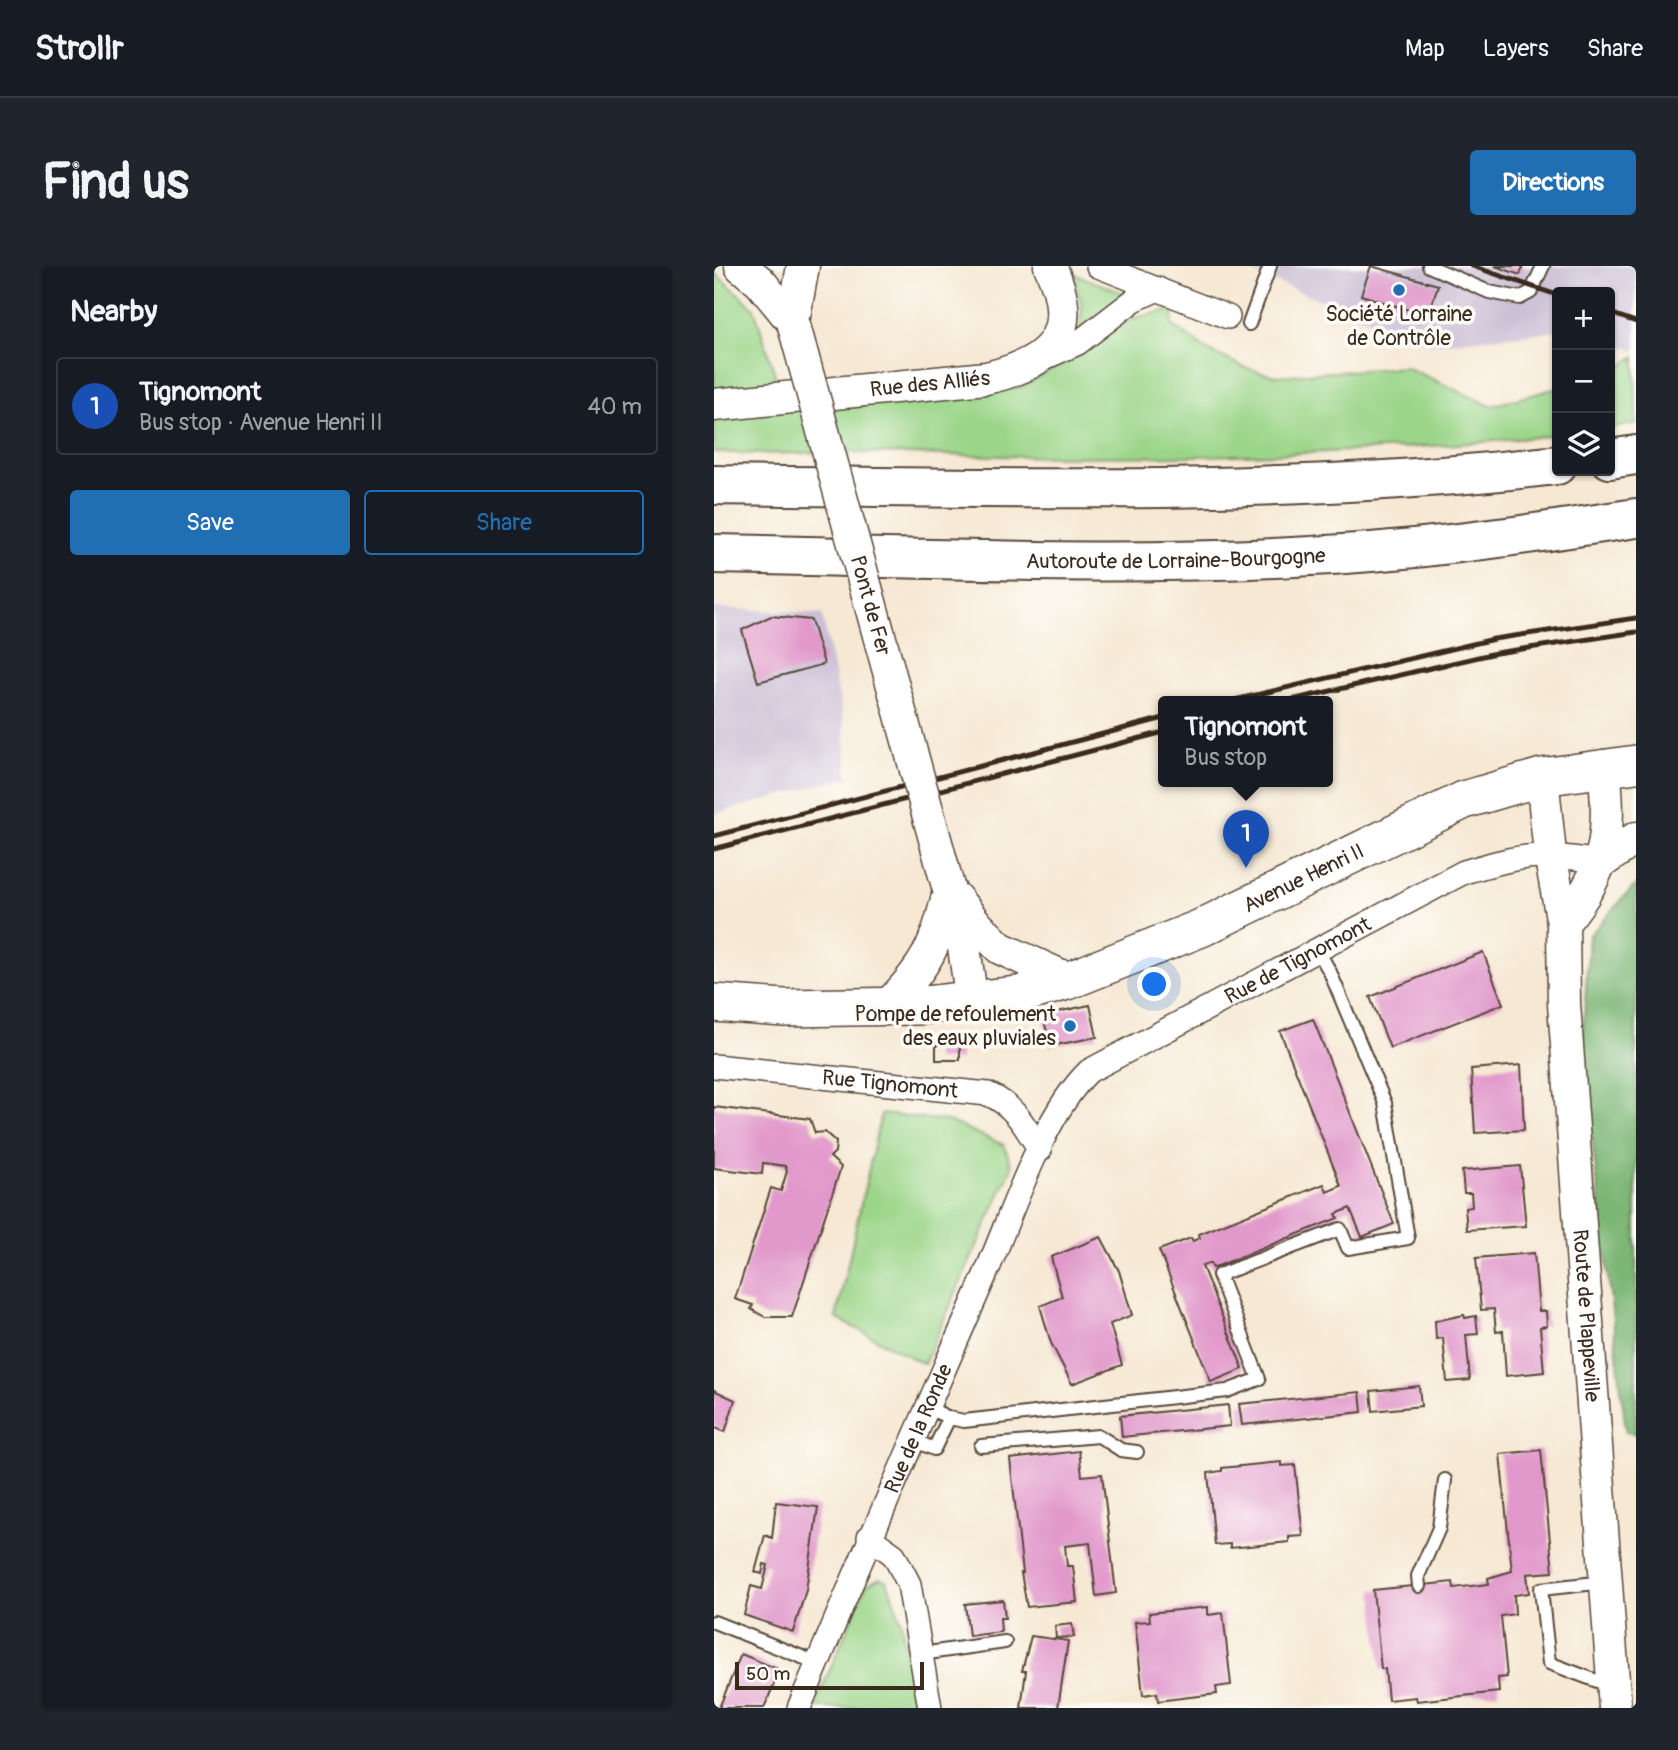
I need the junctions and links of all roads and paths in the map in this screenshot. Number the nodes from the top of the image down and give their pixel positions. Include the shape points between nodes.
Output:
1 (741, 266) edge
2 (775, 266) edge
3 (803, 266) edge
4 (1050, 266) edge
5 (1098, 266) edge
6 (1270, 266) edge
7 (1429, 266) edge
8 (1543, 266) edge
9 (1158, 289) junction
10 (1239, 321) joint
11 (793, 322) junction
12 (1037, 361) junction
13 (714, 405) edge
14 (1636, 455) edge
15 (1615, 458) edge
16 (1552, 465) edge
17 (714, 485) edge
18 (1636, 518) edge
19 (714, 554) edge
20 (1620, 765) edge
21 (1542, 777) junction
22 (1636, 838) edge
23 (1550, 854) junction
24 (1602, 862) junction
25 (949, 890) junction
26 (1563, 923) junction
27 (1317, 949) junction
28 (1070, 980) junction
29 (972, 1002) junction
30 (714, 1003) edge
31 (889, 1004) junction
32 (714, 1066) edge
33 (1040, 1150) junction
34 (927, 1408) junction
35 (949, 1418) junction
36 (913, 1440) junction
37 (981, 1446) dead end
38 (1137, 1452) dead end
39 (1445, 1480) dead end
40 (869, 1537) junction
41 (1605, 1582) junction
42 (1419, 1586) dead end
43 (714, 1622) edge
44 (1005, 1642) dead end
45 (921, 1654) junction
46 (817, 1663) junction
47 (1614, 1694) edge
48 (799, 1708) edge
49 (930, 1708) edge

1 - 11 main road
2 - 11 main road, Pont de Fer
3 - 11 main road
4 - 12 main road, Rue des Alliés via 1064,299 1064,325 1054,345
5 - 9 street
6 - 10 lane
7 - 8 lane via 1507,298 1531,292
9 - 10 street
9 - 12 street via 1134,300 1078,343
11 - 25 main road, Pont de Fer, bridge
12 - 13 main road, Rue des Alliés via 986,378
14 - 15 highway
16 - 17 highway via 1349,484
18 - 19 highway, Autoroute de Lorraine-Bourgogne via 1358,554 1123,560
20 - 21 main road, Avenue Henri II
20 - 24 main road
21 - 23 main road, Route de Plappeville
21 - 28 main road, Avenue Henri II via 1464,800 1248,906
22 - 24 main road
23 - 24 street, Rue de Tignomont
23 - 26 main road, Route de Plappeville
23 - 27 street, Rue de Tignomont via 1518,856 1464,872
24 - 26 main road via 1583,899
25 - 28 main road via 1000,948
25 - 29 main road, Pont de Fer via 961,927
25 - 31 main road via 939,936 924,967
26 - 41 main road, Route de Plappeville via 1565,1018
27 - 33 street, Rue de Tignomont via 1089,1071 1067,1097
27 - 35 lane via 1385,1103 1408,1238 1348,1248 1340,1229 1219,1275 1259,1378 1227,1391 964,1421
28 - 29 main road, Avenue Henri II
29 - 31 main road, Avenue Henri II
30 - 31 main road, Avenue Henri II via 784,1008
32 - 33 street, Rue Tignomont via 988,1094 1016,1112
33 - 34 street, Rue de la Ronde
34 - 35 lane
34 - 36 street, Rue de la Ronde
35 - 36 lane via 934,1449
36 - 40 street, Rue de la Ronde
37 - 38 lane via 1099,1436 1121,1450
39 - 42 lane via 1438,1528 1418,1576
40 - 45 street via 885,1546 902,1568
40 - 46 street, Rue de la Ronde
41 - 47 main road, Route de Plappeville
41 - 47 lane via 1541,1589 1549,1663 1597,1681
43 - 46 lane
44 - 45 lane
45 - 49 street
46 - 48 street, Rue de la Ronde

